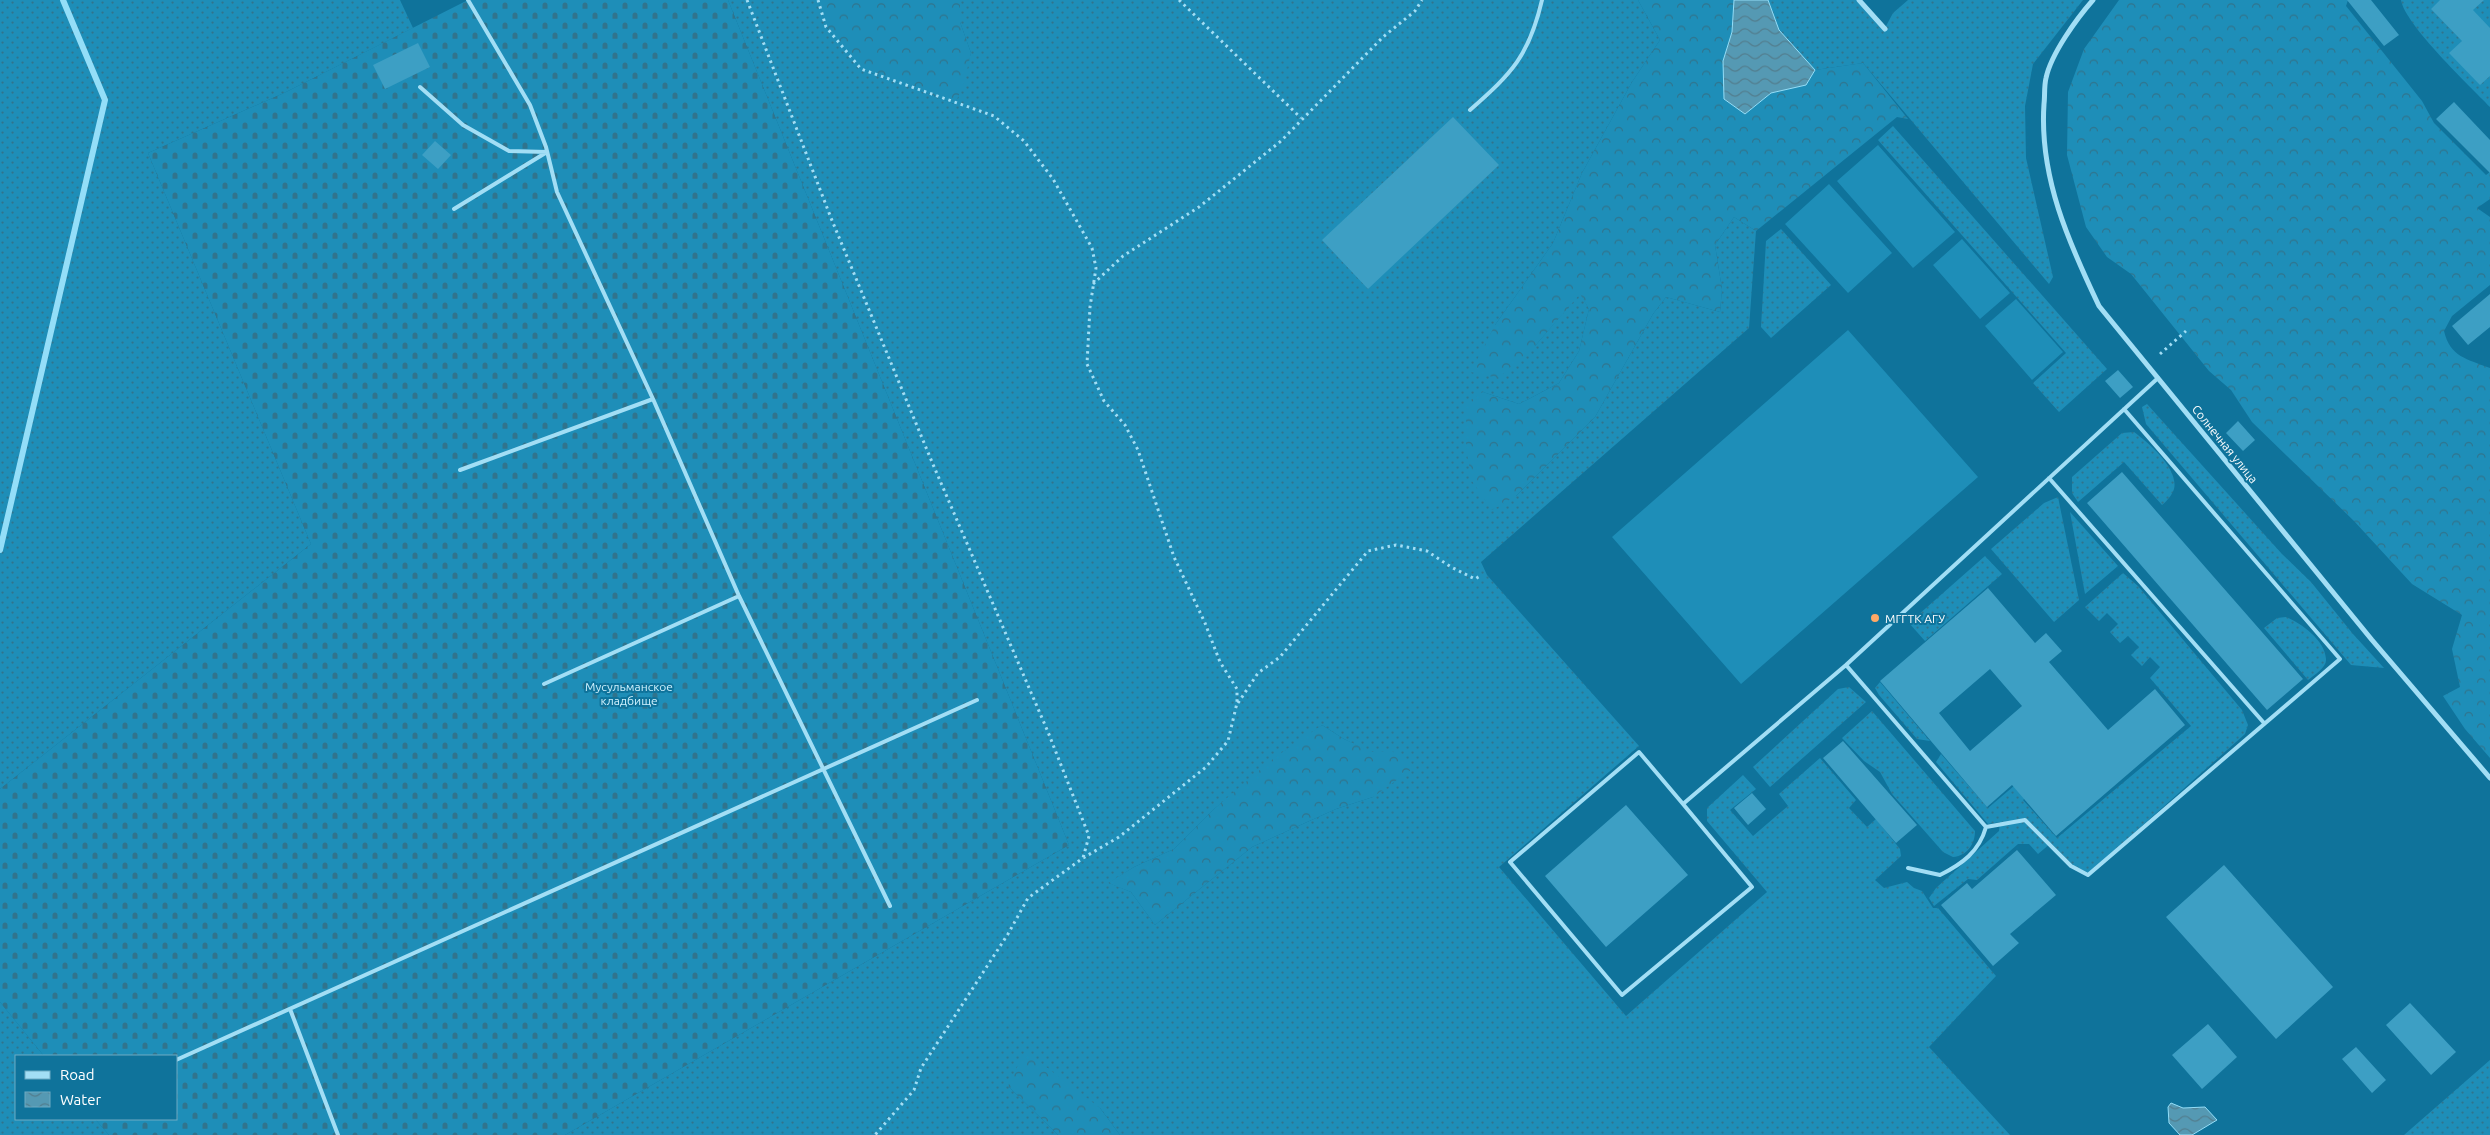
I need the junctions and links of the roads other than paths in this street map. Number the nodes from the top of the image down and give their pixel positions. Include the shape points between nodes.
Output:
1 (468, 0) edge
2 (1542, 0) edge
3 (1859, 0) edge
4 (2093, 0) edge
5 (1885, 29) dead end
6 (420, 87) dead end
7 (1470, 110) dead end
8 (547, 152) junction
9 (454, 209) dead end
10 (2158, 378) junction
11 (653, 399) junction
12 (2124, 408) junction
13 (460, 470) dead end
14 (2049, 478) junction
15 (739, 596) junction
16 (1846, 665) junction
17 (544, 684) dead end
18 (977, 700) dead end
19 (2264, 723) junction
20 (824, 770) junction
21 (2490, 778) edge
22 (1683, 804) junction
23 (1986, 827) junction
24 (1908, 868) dead end
25 (890, 906) dead end
26 (290, 1009) junction
27 (178, 1059) edge
28 (338, 1135) edge

1 - 8 lane via 530,105
2 - 7 lane via 1535,29 1520,61
3 - 5 street
4 - 10 street, Солнечная улица via 2059,48 2046,77 2043,121 2048,172 2069,244 2099,306
6 - 8 lane via 464,125 508,151
8 - 9 lane
8 - 11 lane via 557,192
10 - 12 lane
10 - 21 street, Солнечная улица
11 - 13 lane
11 - 15 lane
12 - 14 lane
12 - 19 lane via 2340,659
14 - 16 lane
14 - 19 lane
15 - 17 lane
15 - 20 lane
16 - 22 lane
16 - 23 lane
18 - 20 lane
19 - 23 lane via 2088,875 2071,866 2025,820
20 - 25 lane
20 - 26 lane
22 - 22 lane via 1752,886 1622,994 1510,862 1639,752
23 - 24 lane via 1983,840 1961,864 1940,875
26 - 27 lane
26 - 28 lane

